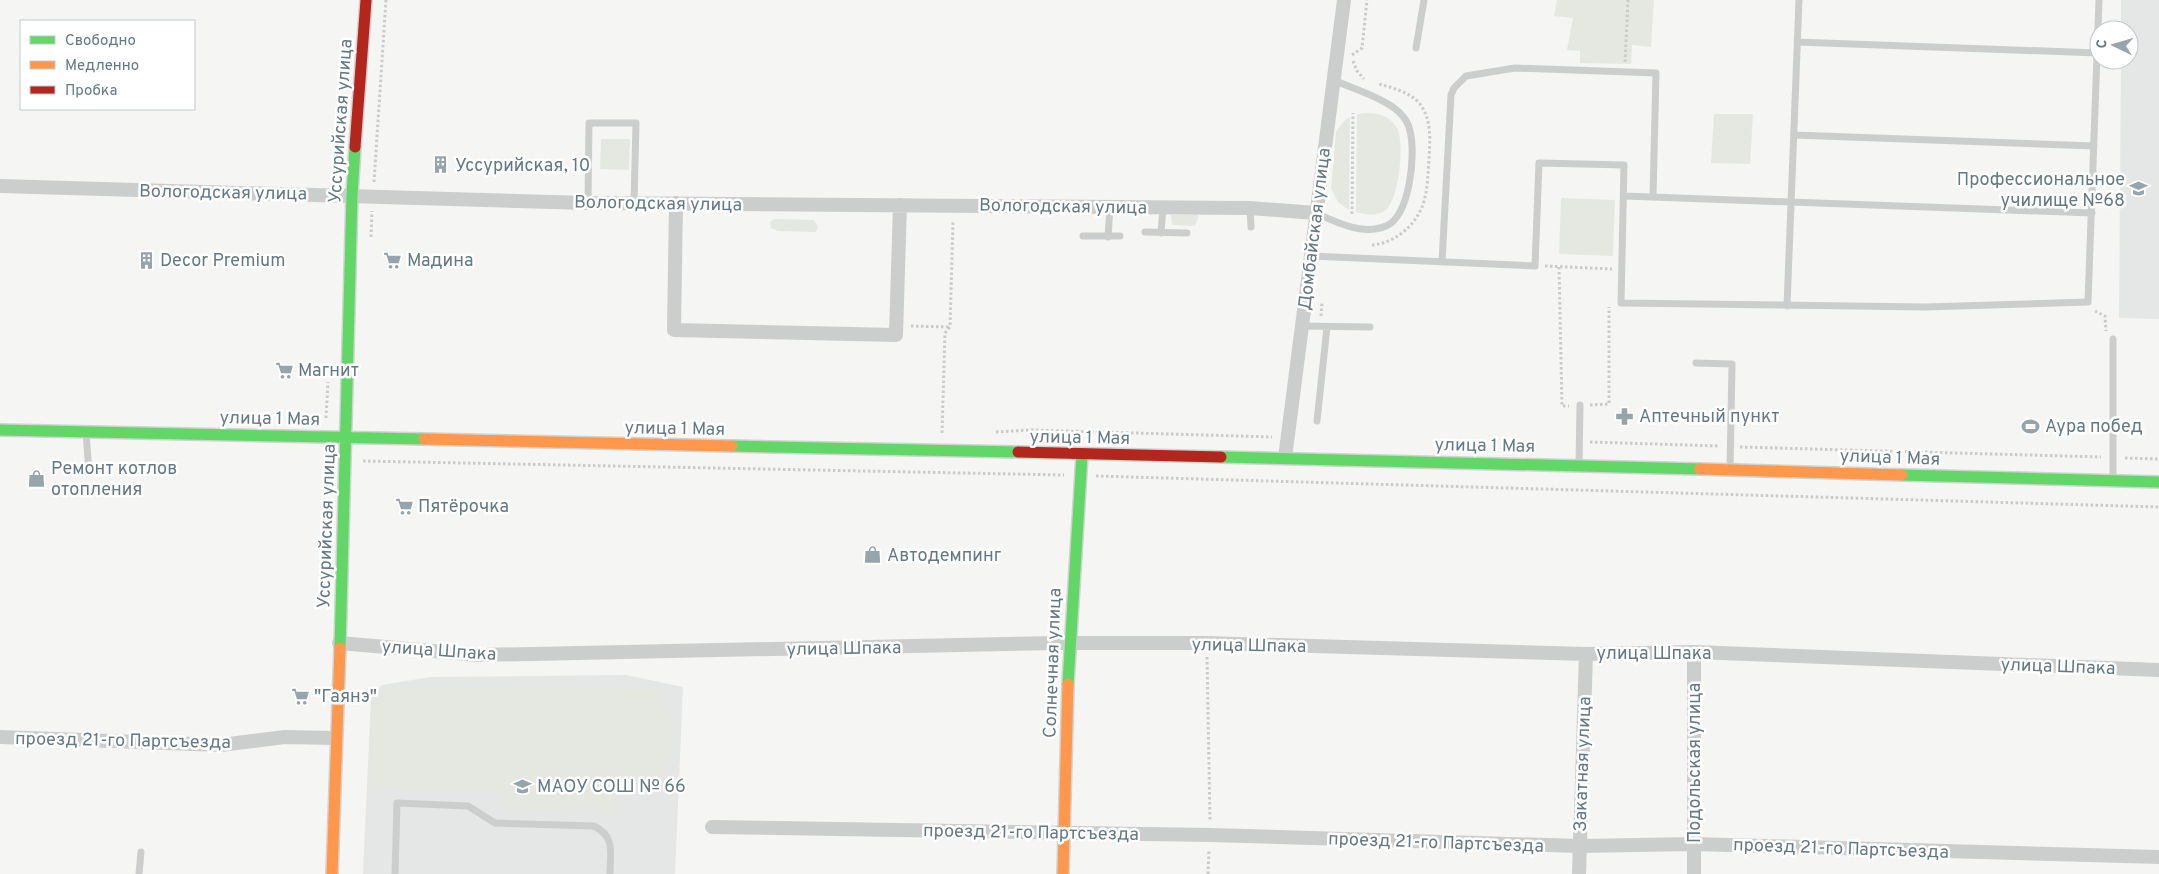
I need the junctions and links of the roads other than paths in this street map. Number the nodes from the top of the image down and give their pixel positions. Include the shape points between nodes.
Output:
1 (366, 0) edge
2 (1344, 0) edge
3 (1424, 0) edge
4 (1799, 0) edge
5 (2099, 0) edge
6 (2098, 20) edge
7 (1797, 42) junction
8 (1416, 48) dead end
9 (2089, 53) edge
10 (2096, 70) edge
11 (1334, 80) junction
12 (1794, 135) junction
13 (2094, 146) junction
14 (0, 186) edge
15 (352, 195) junction
16 (1624, 196) junction
17 (1652, 196) junction
18 (588, 202) junction
19 (1791, 202) junction
20 (634, 203) junction
21 (676, 203) junction
22 (900, 205) junction
23 (1110, 207) junction
24 (1163, 207) junction
25 (1250, 208) junction
26 (1316, 213) junction
27 (2092, 213) junction
28 (1250, 227) dead end
29 (1145, 232) dead end
30 (1161, 232) junction
31 (1187, 233) dead end
32 (1083, 236) dead end
33 (1108, 236) junction
34 (1120, 236) dead end
35 (1311, 256) junction
36 (1442, 262) junction
37 (1787, 306) junction
38 (1302, 326) junction
39 (1324, 327) junction
40 (1370, 327) dead end
41 (2113, 339) road end
42 (1696, 363) dead end
43 (1580, 405) road end
44 (1317, 421) dead end
45 (0, 430) edge
46 (86, 432) junction
47 (346, 438) junction
48 (1082, 455) junction
49 (1285, 458) junction
50 (1579, 465) junction
51 (1730, 470) junction
52 (88, 473) dead end
53 (2112, 480) junction
54 (2159, 482) edge
55 (339, 643) junction
56 (1068, 643) junction
57 (1694, 652) junction
58 (1586, 654) junction
59 (2159, 670) edge
60 (0, 737) edge
61 (335, 738) junction
62 (712, 827) dead end
63 (1063, 833) junction
64 (1694, 844) junction
65 (1579, 846) junction
66 (141, 852) dead end
67 (2159, 857) edge
68 (139, 874) edge
69 (332, 874) edge
70 (395, 874) edge
71 (610, 874) edge
72 (1062, 874) edge
73 (1579, 874) edge
74 (1694, 874) edge

1 - 15 street, Уссурийская улица
2 - 11 street, Домбайская улица
3 - 8 lane
4 - 7 lane
5 - 6 lane
7 - 9 lane
7 - 12 lane
10 - 13 lane
11 - 26 street, Домбайская улица
11 - 26 lane via 1389,105 1406,120 1412,144 1408,190 1398,216 1386,226 1356,228
12 - 13 lane
12 - 19 lane
13 - 27 lane
14 - 15 street, Вологодская улица
15 - 18 street, Вологодская улица
15 - 47 street, Уссурийская улица
16 - 17 lane
16 - 36 lane via 1624,165 1539,163 1535,266
16 - 37 lane via 1621,303
17 - 19 lane
17 - 36 lane via 1656,73 1515,68 1466,76 1452,95
18 - 20 street, Вологодская улица
18 - 20 lane via 589,123 636,123
19 - 27 lane
19 - 37 lane
20 - 21 street, Вологодская улица
21 - 22 street, Вологодская улица
21 - 22 street via 674,330 896,335
22 - 23 street, Вологодская улица
23 - 24 street, Вологодская улица
23 - 33 lane
24 - 25 street, Вологодская улица
24 - 30 lane
25 - 26 street, Вологодская улица
25 - 28 lane
26 - 35 street, Домбайская улица
27 - 37 lane via 2088,302 1925,307
29 - 30 lane
30 - 31 lane
32 - 33 lane
33 - 34 lane
35 - 36 lane
35 - 38 street, Домбайская улица
38 - 39 lane
38 - 49 street, Домбайская улица
39 - 40 lane
39 - 44 lane
41 - 53 lane
42 - 51 lane via 1732,364
43 - 50 lane
45 - 46 street, улица 1 Мая
46 - 47 street, улица 1 Мая
46 - 52 lane
47 - 48 street, улица 1 Мая
47 - 55 street, Уссурийская улица
48 - 49 street, улица 1 Мая
48 - 56 street, Солнечная улица
49 - 50 street, улица 1 Мая
50 - 51 street, улица 1 Мая
51 - 53 street, улица 1 Мая
53 - 54 street, улица 1 Мая
55 - 56 street, улица Шпака via 479,655
55 - 61 street, Уссурийская улица
56 - 58 street, улица Шпака via 1206,643
56 - 63 street, Солнечная улица
57 - 58 street, улица Шпака
57 - 59 street, улица Шпака
57 - 64 street, Подольская улица
58 - 65 street, Закатная улица
60 - 61 street, проезд 21-го Партсъезда via 221,745 285,737
61 - 69 street, Уссурийская улица
62 - 63 street, проезд 21-го Партсъезда
63 - 65 street, проезд 21-го Партсъезда
63 - 72 street, Солнечная улица
64 - 65 street, проезд 21-го Партсъезда
64 - 67 street, проезд 21-го Партсъезда
64 - 74 street, Подольская улица
65 - 73 street, Закатная улица
66 - 68 lane
70 - 71 lane via 398,803 468,806 495,822 594,826 605,831 610,843

